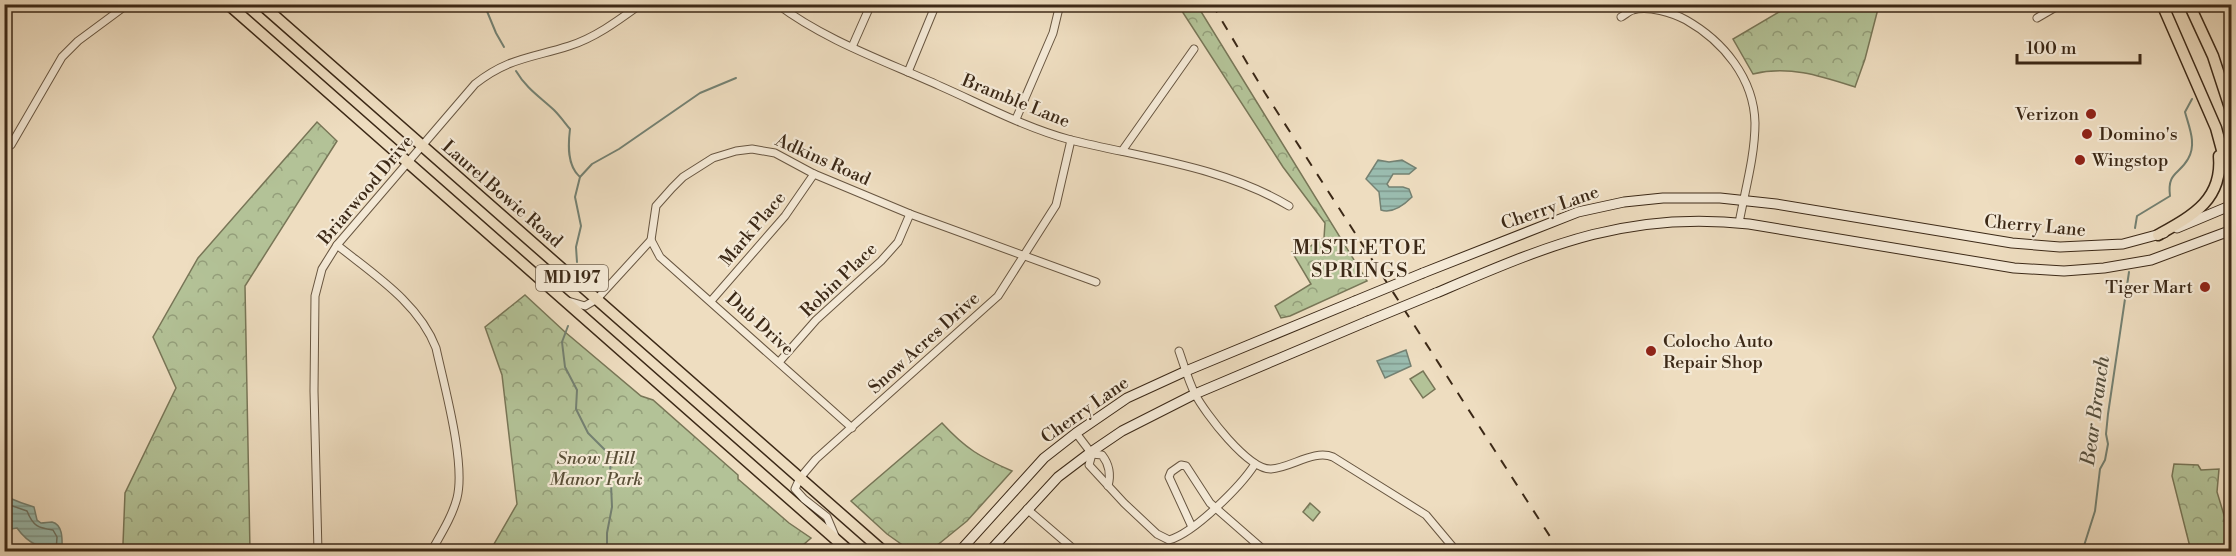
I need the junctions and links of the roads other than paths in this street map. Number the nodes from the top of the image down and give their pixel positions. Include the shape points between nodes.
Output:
1 (128, 4) edge
2 (228, 4) edge
3 (261, 4) edge
4 (641, 4) edge
5 (777, 4) edge
6 (871, 4) edge
7 (936, 4) edge
8 (1060, 4) edge
9 (2061, 4) edge
10 (2162, 4) edge
11 (2189, 4) edge
12 (1621, 17) dead end
13 (2037, 18) dead end
14 (852, 47) junction
15 (1194, 49) dead end
16 (908, 72) junction
17 (2232, 114) edge
18 (1016, 119) junction
19 (2216, 128) junction
20 (1071, 140) junction
21 (11, 145) dead end
22 (422, 146) junction
23 (1122, 151) junction
24 (408, 163) junction
25 (814, 174) junction
26 (2232, 187) edge
27 (1743, 200) junction
28 (2232, 205) edge
29 (1289, 206) dead end
30 (910, 214) junction
31 (1739, 223) junction
32 (2232, 230) edge
33 (2158, 235) junction
34 (651, 240) junction
35 (337, 245) junction
36 (1025, 255) junction
37 (1096, 282) dead end
38 (597, 299) junction
39 (563, 300) junction
40 (711, 301) junction
41 (1179, 351) dead end
42 (780, 361) junction
43 (1186, 371) junction
44 (1195, 394) junction
45 (852, 428) junction
46 (1076, 433) junction
47 (1091, 453) junction
48 (1255, 464) junction
49 (800, 477) junction
50 (1108, 486) junction
51 (1215, 507) junction
52 (1027, 508) junction
53 (1192, 527) junction
54 (836, 539) junction
55 (318, 552) edge
56 (431, 552) edge
57 (850, 552) edge
58 (884, 552) edge
59 (959, 552) edge
60 (989, 552) edge
61 (1077, 552) edge
62 (1266, 552) edge
63 (1457, 552) edge

1 - 21 street via 62,57
2 - 24 main road, MD 197
3 - 22 main road, Laurel Bowie Road / MD 197
4 - 22 street, Briarwood Drive via 578,43 498,68 476,84
5 - 14 street, Bramble Lane
6 - 14 street
7 - 16 street
8 - 18 street via 1053,33
9 - 13 street
10 - 19 main road
11 - 17 main road via 2213,56
12 - 27 street via 1633,9 1645,9 1682,18 1710,35 1732,59 1749,92 1754,114 1753,146
14 - 16 street, Bramble Lane
15 - 23 street
16 - 18 street, Bramble Lane
18 - 20 street, Bramble Lane
19 - 26 main road
19 - 33 main road via 2219,170 2213,192 2191,215
20 - 23 street, Bramble Lane
20 - 36 street, Snow Acres Drive via 1056,205
22 - 24 street, Briarwood Drive
22 - 38 main road, Laurel Bowie Road / MD 197
23 - 29 street, Bramble Lane via 1228,179
24 - 35 street, Briarwood Drive
24 - 39 main road, MD 197
25 - 30 street, Adkins Road
25 - 34 street, Adkins Road via 760,149 713,158 683,177 656,206
25 - 40 street, Mark Place via 785,216
27 - 31 street
27 - 33 main road, Cherry Lane via 2012,243 2098,247
27 - 43 main road, Cherry Lane, bridge via 1663,198 1605,205 1561,217
28 - 33 main road, Cherry Lane
30 - 36 street, Adkins Road
30 - 42 street, Robin Place via 898,242 816,320
31 - 32 main road, Cherry Lane via 2014,268 2064,271 2151,260
31 - 44 main road, Cherry Lane, bridge via 1660,222 1595,233 1543,248
34 - 38 street
34 - 40 street, Dub Drive via 660,257
35 - 55 street, Briarwood Drive via 322,269 315,296
35 - 56 street via 417,314 436,348 458,459 459,484 454,508
36 - 37 street, Adkins Road
36 - 45 street, Snow Acres Drive via 994,300
38 - 39 street via 585,306
38 - 49 main road, Laurel Bowie Road / MD 197
39 - 54 main road, MD 197
40 - 42 street, Dub Drive
41 - 43 street
42 - 45 street, Dub Drive
43 - 44 street
43 - 46 main road, Cherry Lane via 1127,398
44 - 47 main road, Cherry Lane via 1142,419
44 - 48 street via 1219,430
45 - 49 street, Snow Acres Drive
46 - 47 street
46 - 59 main road, Cherry Lane via 1028,474
47 - 50 street via 1089,465
47 - 50 street via 1106,460
47 - 52 main road, Cherry Lane via 1058,477
48 - 51 street via 1242,483
48 - 63 street via 1271,469 1320,455 1333,457 1426,515
49 - 54 street via 795,489 826,517
49 - 58 main road, Laurel Bowie Road / MD 197
50 - 53 street via 1162,538 1173,539
51 - 53 street
51 - 53 street via 1186,466 1171,472 1169,477
51 - 62 street
52 - 60 main road, Cherry Lane
52 - 61 street
54 - 57 main road, MD 197

